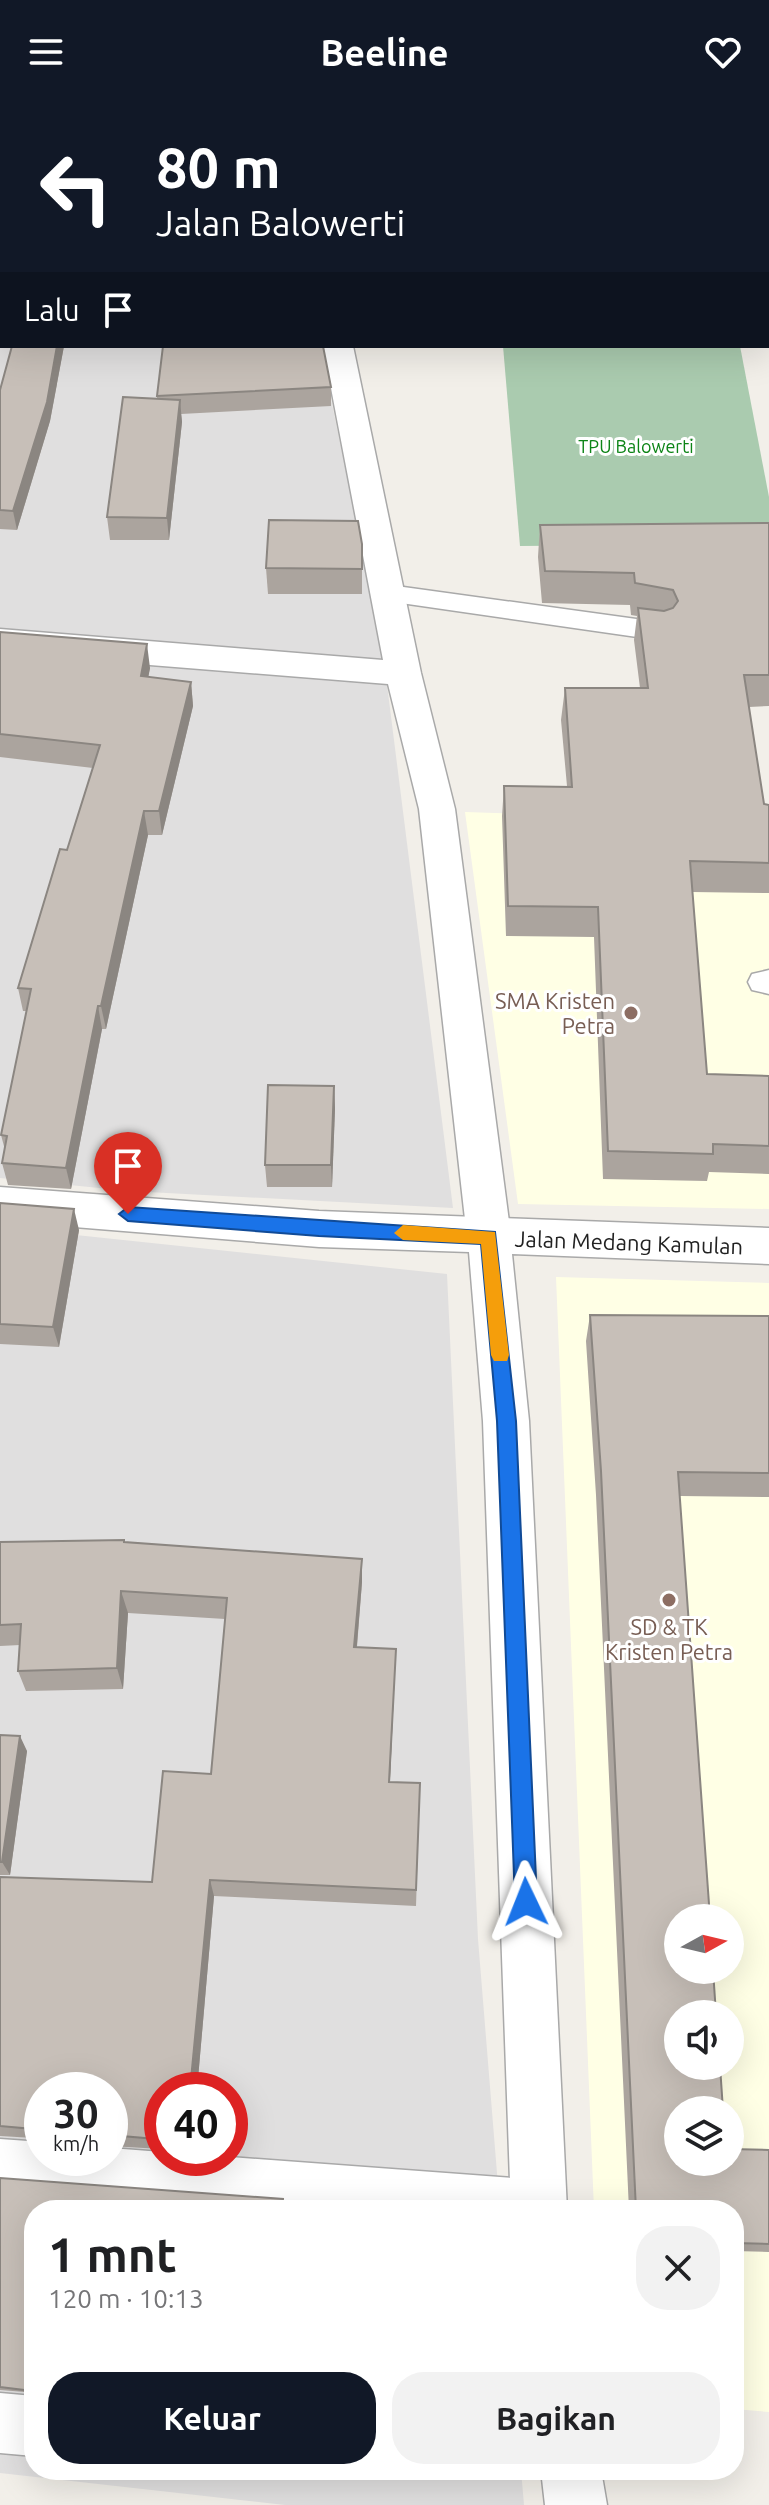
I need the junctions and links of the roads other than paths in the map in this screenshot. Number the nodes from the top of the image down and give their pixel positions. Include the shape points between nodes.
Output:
1 (338, 348) edge
2 (389, 594) junction
3 (658, 631) edge
4 (0, 641) edge
5 (403, 673) junction
6 (0, 1204) edge
7 (489, 1237) junction
8 (769, 1246) edge
9 (0, 2161) edge
10 (467, 2200) edge
11 (539, 2200) edge
12 (0, 2423) edge
13 (24, 2425) edge
14 (572, 2480) edge
15 (576, 2505) edge

1 - 2 street
2 - 3 lane
2 - 5 street
4 - 5 street
5 - 7 street via 437,809
6 - 7 street, Jalan Medang Kamulan
7 - 8 street, Jalan Medang Kamulan
7 - 11 street via 506,1421
9 - 10 lane
12 - 13 street
14 - 15 street

